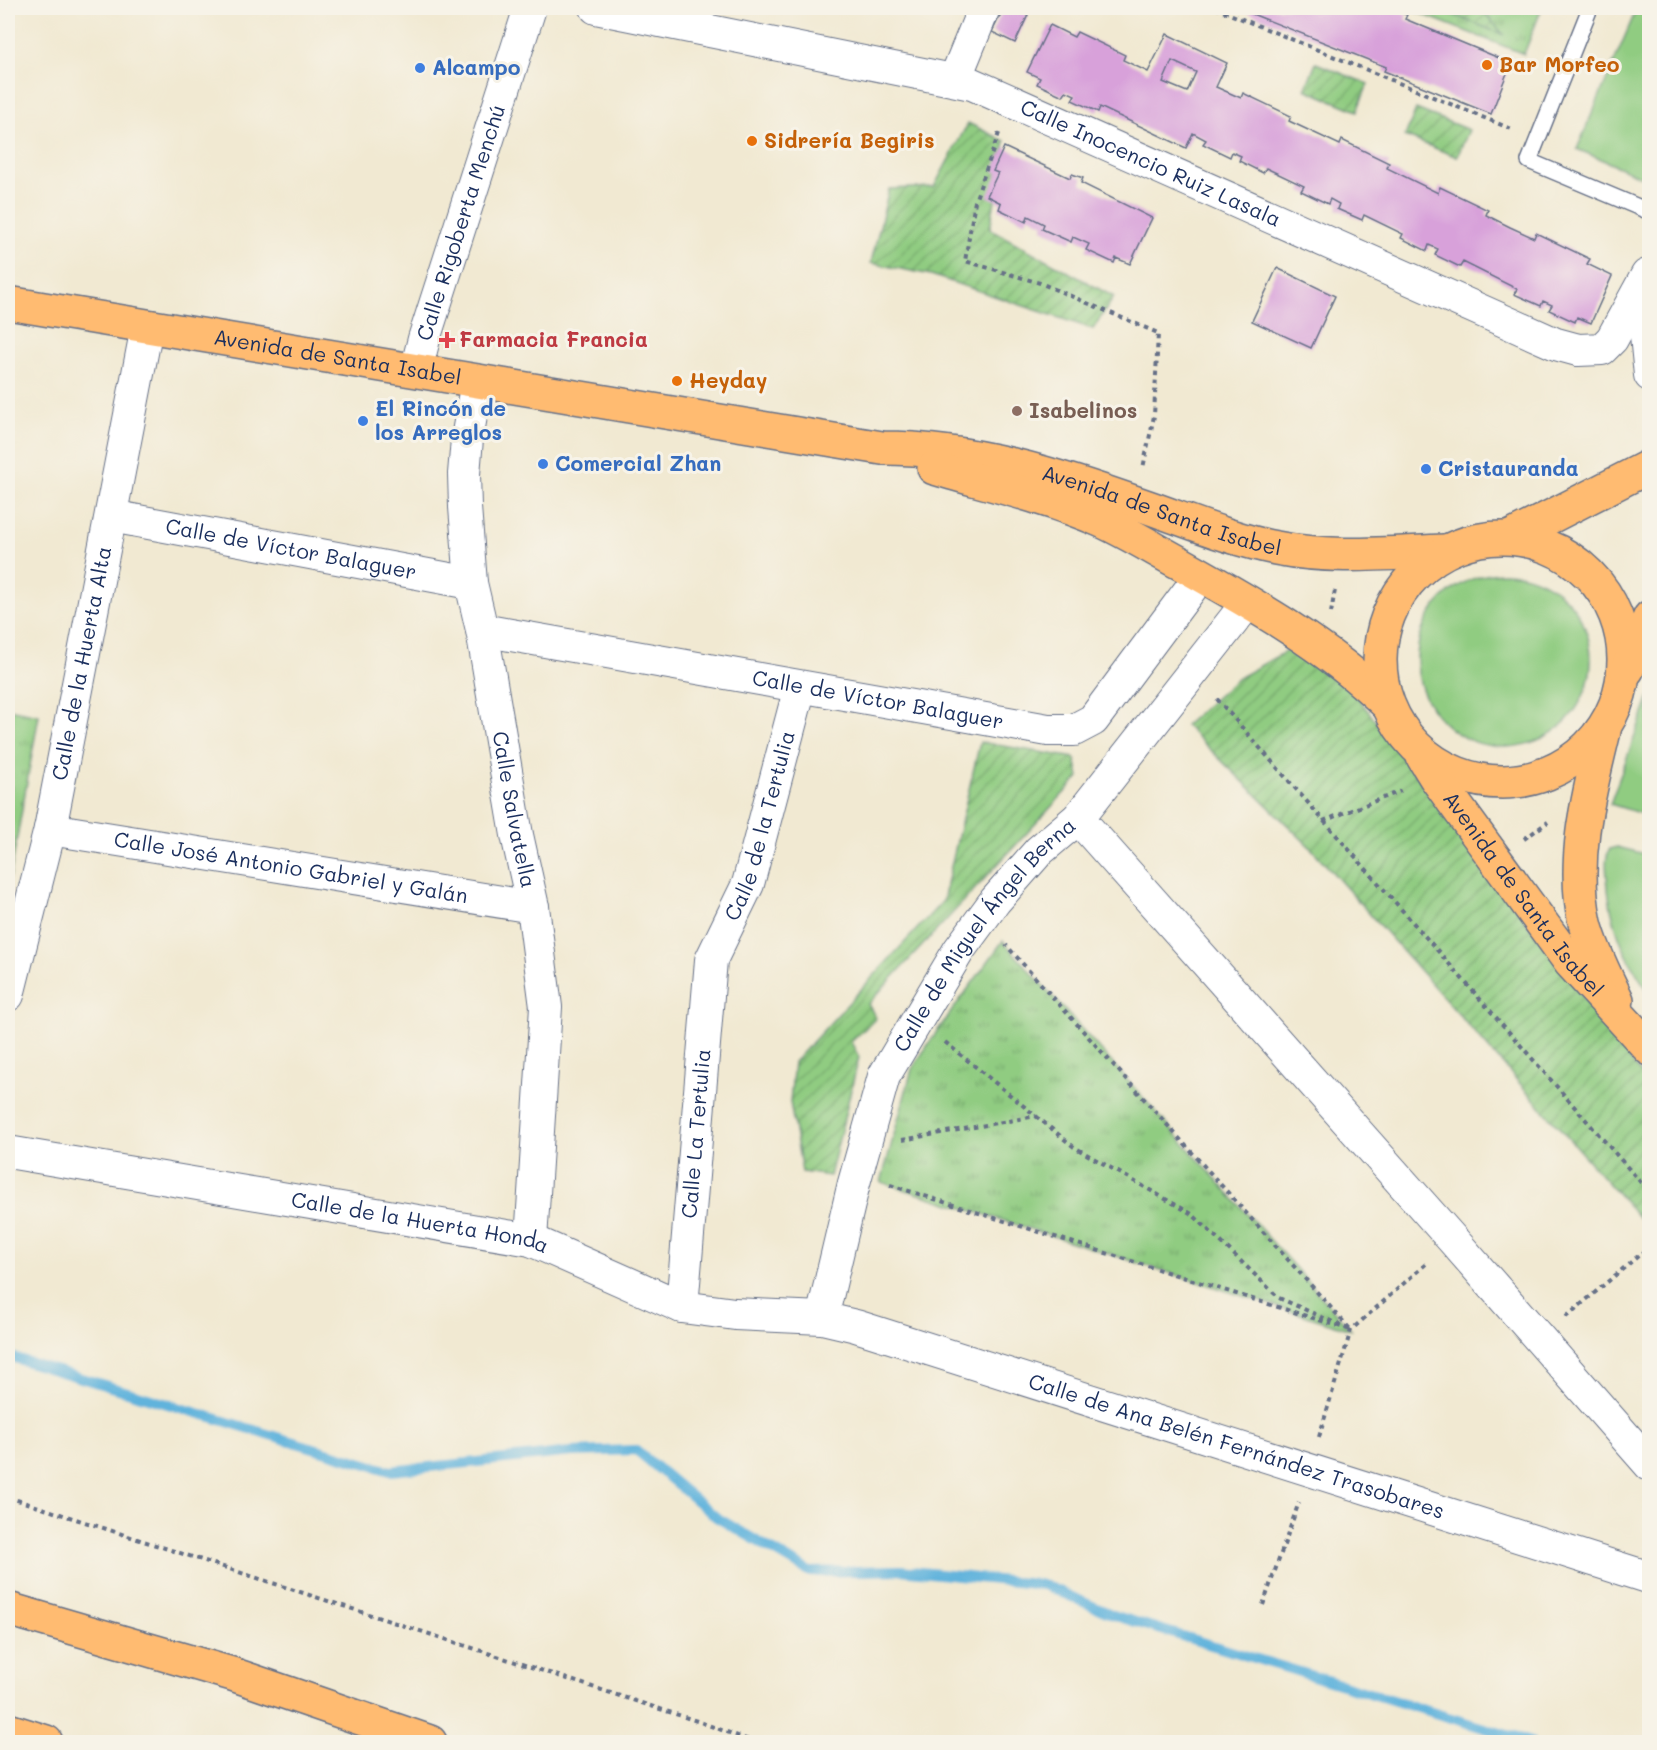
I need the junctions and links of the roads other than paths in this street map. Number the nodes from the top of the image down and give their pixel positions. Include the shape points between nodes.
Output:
1 (530, 8) edge
2 (596, 8) edge
3 (984, 8) edge
4 (1590, 8) edge
5 (955, 79) junction
6 (1650, 212) edge
7 (1648, 272) edge
8 (8, 303) edge
9 (147, 327) junction
10 (416, 370) junction
11 (1650, 375) edge
12 (477, 381) junction
13 (882, 448) junction
14 (1650, 466) edge
15 (111, 516) junction
16 (1513, 536) junction
17 (1444, 551) junction
18 (1201, 575) junction
19 (471, 583) junction
20 (1248, 602) junction
21 (1650, 617) edge
22 (482, 630) junction
23 (1627, 671) junction
24 (800, 687) junction
25 (1388, 705) junction
26 (1604, 730) junction
27 (1420, 750) junction
28 (1078, 818) junction
29 (50, 829) junction
30 (533, 907) junction
31 (711, 960) joint
32 (8, 995) edge
33 (1642, 1040) edge
34 (8, 1152) edge
35 (531, 1240) junction
36 (682, 1307) junction
37 (822, 1318) junction
38 (1650, 1465) edge
39 (1650, 1578) edge
40 (8, 1610) edge
41 (8, 1730) edge
42 (46, 1743) edge
43 (430, 1743) edge

1 - 10 street, Calle Rigoberta Menchú
2 - 5 street, Calle Inocencio Ruiz Lasala
3 - 5 street
4 - 6 lane via 1529,161
5 - 7 street, Calle Inocencio Ruiz Lasala via 1556,344 1578,350 1602,349 1612,339
7 - 11 street via 1644,315
8 - 9 main road, Avenida de Santa Isabel
9 - 10 main road, Avenida de Santa Isabel
9 - 15 street, Calle de la Huerta Alta
10 - 12 main road, Avenida de Santa Isabel
12 - 13 main road, Avenida de Santa Isabel
12 - 19 street, Calle Salvatella via 464,474
13 - 17 main road, Avenida de Santa Isabel via 986,458 1069,480 1232,537 1277,548 1338,554
13 - 18 main road, Avenida de Santa Isabel via 920,464 1100,520
14 - 16 main road
15 - 19 street, Calle de Víctor Balaguer
15 - 29 street, Calle de la Huerta Alta
16 - 17 main road via 1469,542
16 - 23 main road via 1559,551 1590,573 1613,604 1623,637
17 - 25 main road via 1416,572 1391,607 1382,632 1379,658
18 - 20 main road, Avenida de Santa Isabel
18 - 24 street, Calle de Víctor Balaguer via 1093,720 1074,730 1048,730
19 - 22 street, Calle Salvatella
20 - 25 main road, Avenida de Santa Isabel via 1322,649
20 - 28 street, Calle de Miguel Ángel Berna
21 - 23 main road
22 - 24 street, Calle de Víctor Balaguer
22 - 30 street, Calle Salvatella
23 - 26 main road via 1615,712
24 - 31 street, Calle de la Tertulia via 748,884
25 - 27 main road
26 - 27 main road via 1577,758 1542,776 1504,783 1465,777
26 - 33 main road, Avenida de Santa Isabel via 1584,823 1580,883 1586,924 1607,979
27 - 33 main road, Avenida de Santa Isabel via 1494,860 1570,962
28 - 37 street, Calle de Miguel Ángel Berna via 1039,851 995,901 959,950 884,1076
28 - 38 street
29 - 30 street, Calle José Antonio Gabriel y Galán
29 - 32 street, Calle de la Huerta Alta
30 - 35 street, Calle Salvatella via 546,1007
31 - 36 street, Calle La Tertulia
34 - 35 street, Calle de la Huerta Honda
35 - 36 street, Calle de la Huerta Honda
36 - 37 street, Calle de la Huerta Honda
37 - 39 street, Calle de Ana Belén Fernández Trasobares
40 - 43 main road via 232,1674
41 - 42 main road

